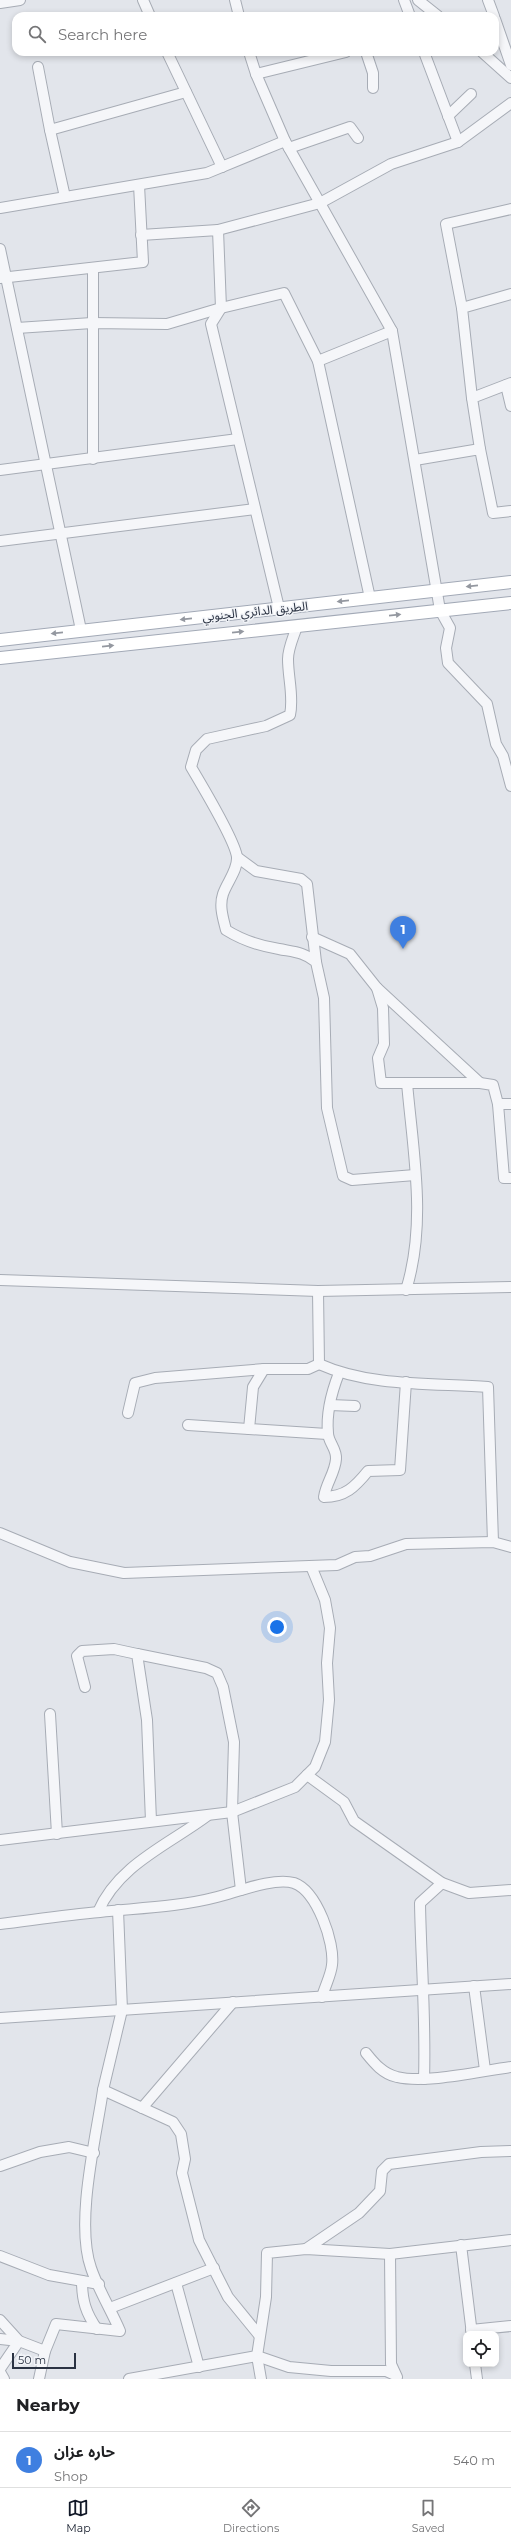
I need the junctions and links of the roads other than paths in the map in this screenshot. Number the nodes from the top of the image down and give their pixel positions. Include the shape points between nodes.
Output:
1 (20, 0) edge
2 (143, 0) edge
3 (235, 0) edge
4 (404, 0) edge
5 (418, 0) edge
6 (488, 0) edge
7 (0, 4) edge
8 (148, 12) edge
9 (238, 12) edge
10 (408, 12) edge
11 (433, 12) edge
12 (492, 12) edge
13 (499, 31) edge
14 (169, 56) edge
15 (251, 56) edge
16 (330, 56) edge
17 (367, 56) edge
18 (426, 56) edge
19 (486, 56) edge
20 (511, 65) edge
21 (38, 67) dead end
22 (256, 74) junction
23 (511, 78) edge
24 (373, 88) dead end
25 (186, 92) junction
26 (470, 94) dead end
27 (511, 103) edge
28 (448, 116) junction
29 (50, 130) junction
30 (358, 138) dead end
31 (458, 142) junction
32 (287, 145) junction
33 (222, 167) junction
34 (139, 185) junction
35 (65, 197) junction
36 (320, 203) junction
37 (0, 208) edge
38 (511, 209) edge
39 (218, 230) junction
40 (142, 235) junction
41 (0, 249) edge
42 (93, 268) junction
43 (3, 277) edge
44 (511, 294) edge
45 (221, 308) junction
46 (462, 308) junction
47 (92, 323) junction
48 (17, 328) junction
49 (392, 330) junction
50 (318, 361) junction
51 (508, 384) edge
52 (472, 398) junction
53 (511, 406) edge
54 (238, 439) junction
55 (480, 448) junction
56 (93, 459) junction
57 (415, 460) junction
58 (46, 465) junction
59 (0, 470) edge
60 (255, 508) junction
61 (511, 511) edge
62 (61, 535) junction
63 (0, 541) edge
64 (511, 582) edge
65 (438, 590) junction
66 (370, 598) junction
67 (511, 605) edge
68 (279, 608) junction
69 (440, 610) junction
70 (297, 626) junction
71 (81, 630) junction
72 (0, 640) edge
73 (0, 658) edge
74 (511, 786) edge
75 (237, 857) junction
76 (312, 937) junction
77 (316, 962) junction
78 (377, 988) junction
79 (407, 1083) junction
80 (480, 1083) junction
81 (498, 1104) junction
82 (511, 1104) edge
83 (415, 1175) junction
84 (511, 1178) edge
85 (0, 1280) edge
86 (511, 1287) edge
87 (406, 1290) junction
88 (318, 1291) junction
89 (319, 1364) junction
90 (264, 1369) junction
91 (339, 1373) junction
92 (406, 1382) junction
93 (330, 1405) junction
94 (355, 1406) dead end
95 (128, 1412) dead end
96 (188, 1426) dead end
97 (249, 1429) junction
98 (328, 1434) junction
99 (0, 1533) edge
100 (493, 1542) junction
101 (511, 1547) edge
102 (311, 1566) junction
103 (137, 1654) junction
104 (85, 1687) dead end
105 (50, 1714) dead end
106 (307, 1775) junction
107 (232, 1812) junction
108 (207, 1816) junction
109 (152, 1821) junction
110 (57, 1834) junction
111 (0, 1840) edge
112 (442, 1883) junction
113 (241, 1890) junction
114 (511, 1890) edge
115 (118, 1910) junction
116 (98, 1912) junction
117 (0, 1924) edge
118 (511, 1984) edge
119 (474, 1986) junction
120 (422, 1990) junction
121 (322, 1996) junction
122 (233, 2002) junction
123 (122, 2010) junction
124 (0, 2018) edge
125 (366, 2053) dead end
126 (511, 2066) edge
127 (484, 2070) junction
128 (424, 2079) junction
129 (103, 2090) junction
130 (142, 2108) junction
131 (511, 2151) edge
132 (94, 2153) junction
133 (0, 2166) edge
134 (511, 2240) edge
135 (461, 2245) junction
136 (306, 2249) junction
137 (390, 2254) junction
138 (0, 2256) edge
139 (214, 2268) junction
140 (82, 2281) junction
141 (176, 2283) junction
142 (99, 2284) junction
143 (110, 2308) junction
144 (0, 2320) edge
145 (511, 2326) edge
146 (97, 2329) junction
147 (471, 2331) edge
148 (478, 2331) edge
149 (258, 2336) junction
150 (0, 2339) edge
151 (19, 2341) junction
152 (45, 2351) junction
153 (257, 2356) junction
154 (199, 2367) junction
155 (475, 2367) edge
156 (0, 2369) edge
157 (0, 2372) edge
158 (397, 2377) edge
159 (146, 2378) edge
160 (4, 2379) edge
161 (40, 2379) edge
162 (129, 2379) edge
163 (261, 2379) edge
164 (477, 2379) edge

1 - 7 street
2 - 8 street
3 - 9 street
4 - 10 street
5 - 11 street
6 - 12 street
13 - 20 street
14 - 25 street
15 - 22 street
16 - 22 street
17 - 24 street via 373,73
18 - 28 street
19 - 23 street
21 - 29 street
22 - 32 street
25 - 29 street
25 - 33 street
26 - 28 street
27 - 31 street
28 - 31 street
29 - 35 street
30 - 32 street via 350,127
31 - 36 street via 392,164
32 - 33 street
32 - 36 street
33 - 34 street via 207,173
34 - 35 street
34 - 40 street
35 - 37 street
36 - 39 street
36 - 49 street
38 - 46 street via 446,224
39 - 40 street
39 - 45 street
40 - 42 street via 143,262
41 - 43 street
42 - 43 street
42 - 47 street
43 - 48 street
44 - 46 street
45 - 47 street via 167,324
45 - 50 street via 284,293
45 - 54 street via 211,324
46 - 52 street
47 - 48 street
47 - 56 street
48 - 58 street
49 - 50 street
49 - 57 street
50 - 66 street
51 - 52 street
51 - 53 street
52 - 55 street
54 - 56 street
54 - 60 street
55 - 57 street
55 - 61 street via 493,513
56 - 58 street
57 - 65 street
58 - 59 street
58 - 62 street
60 - 62 street
60 - 68 street
62 - 63 street
62 - 71 street
64 -> 65 main road, الطريق الدائري الجنوبي
65 - 66 main road, الطريق الدائري الجنوبي
65 - 69 street
66 -> 68 main road, الطريق الدائري الجنوبي
67 - 69 main road, الطريق الدائري الجنوبي
68 -> 71 main road, الطريق الدائري الجنوبي
70 -> 69 main road, الطريق الدائري الجنوبي
69 - 74 street via 450,628 446,648 448,663 487,704 496,744 503,756
73 -> 70 main road, الطريق الدائري الجنوبي
70 - 75 street via 288,657 289,687 293,703 290,715 266,726 207,739 196,750 191,766
71 -> 72 main road, الطريق الدائري الجنوبي
75 - 76 street via 256,871 301,879 307,884
75 - 77 street via 223,894 221,913 226,930 239,939 278,949 303,952
76 - 77 street
76 - 78 street via 350,954
77 - 83 street via 324,998 327,1108 343,1176 352,1180
78 - 79 street via 383,1008 384,1044 378,1058 381,1083
78 - 80 street
79 - 80 street
79 - 83 street
80 - 81 street via 493,1085
81 - 82 street
81 - 84 street via 504,1178
83 - 87 street via 417,1240 414,1265
85 - 88 street
86 - 87 street
87 - 88 street
88 - 89 street
89 - 90 street via 308,1369
89 - 91 street
90 - 95 street via 155,1378 135,1383
90 - 97 street via 253,1386
91 - 92 street
91 - 93 street
92 - 98 street via 400,1470 368,1471 352,1489 338,1497 324,1497 336,1458
92 - 100 street via 488,1387
93 - 94 street
93 - 98 street
96 - 97 street
97 - 98 street
99 - 102 street via 70,1562 124,1573
100 - 101 street
100 - 102 street via 406,1544 370,1556 355,1557 338,1565
102 - 106 street via 325,1600 330,1628 327,1663 329,1700 325,1742 315,1767
103 - 104 street via 114,1649 82,1651 77,1656
103 - 107 street via 206,1668 217,1673 224,1687 234,1742
103 - 109 street via 147,1720
105 - 110 street
106 - 107 street via 295,1787
106 - 112 street via 344,1802 354,1821
107 - 108 street
107 - 113 street
108 - 109 street
108 - 116 street via 119,1877 106,1894
109 - 110 street
110 - 111 street
112 - 114 street via 469,1894
112 - 120 street via 420,1903
113 - 115 street via 170,1906
113 - 121 street via 293,1883 303,1887 316,1904 326,1926 332,1949 332,1965
115 - 116 street
115 - 123 street
116 - 117 street
118 - 119 street
119 - 120 street
119 - 127 street
120 - 121 street
120 - 128 street via 426,2027
121 - 122 street
122 - 123 street
122 - 130 street
123 - 124 street
123 - 129 street
125 - 128 street via 379,2069 396,2077
126 - 127 street
127 - 128 street
129 - 130 street
129 - 132 street
130 - 139 street via 173,2122 181,2134 185,2159 182,2173 199,2240
131 - 136 street via 482,2152 389,2164 382,2171 380,2191 359,2213
132 - 133 street via 70,2147 40,2152
132 - 142 street via 87,2195 86,2238 90,2267
134 - 135 street
135 - 137 street
135 - 147 street
136 - 137 street
136 - 149 street via 267,2253 266,2297
137 - 158 street via 391,2364
138 - 140 street via 49,2275
139 - 141 street
139 - 149 street via 228,2297
140 - 142 street
140 - 146 street via 82,2298 87,2315
141 - 143 street
141 - 154 street
142 - 143 street
143 - 146 street via 120,2331
144 - 151 street
145 - 148 street
146 - 152 street via 56,2324
149 - 153 street
150 - 151 street
151 - 152 street
151 - 156 street
152 - 161 street
153 - 154 street
153 - 158 street via 289,2367 331,2371 386,2371
153 - 163 street
154 - 159 street
155 - 164 street
157 - 160 street
159 - 162 street

